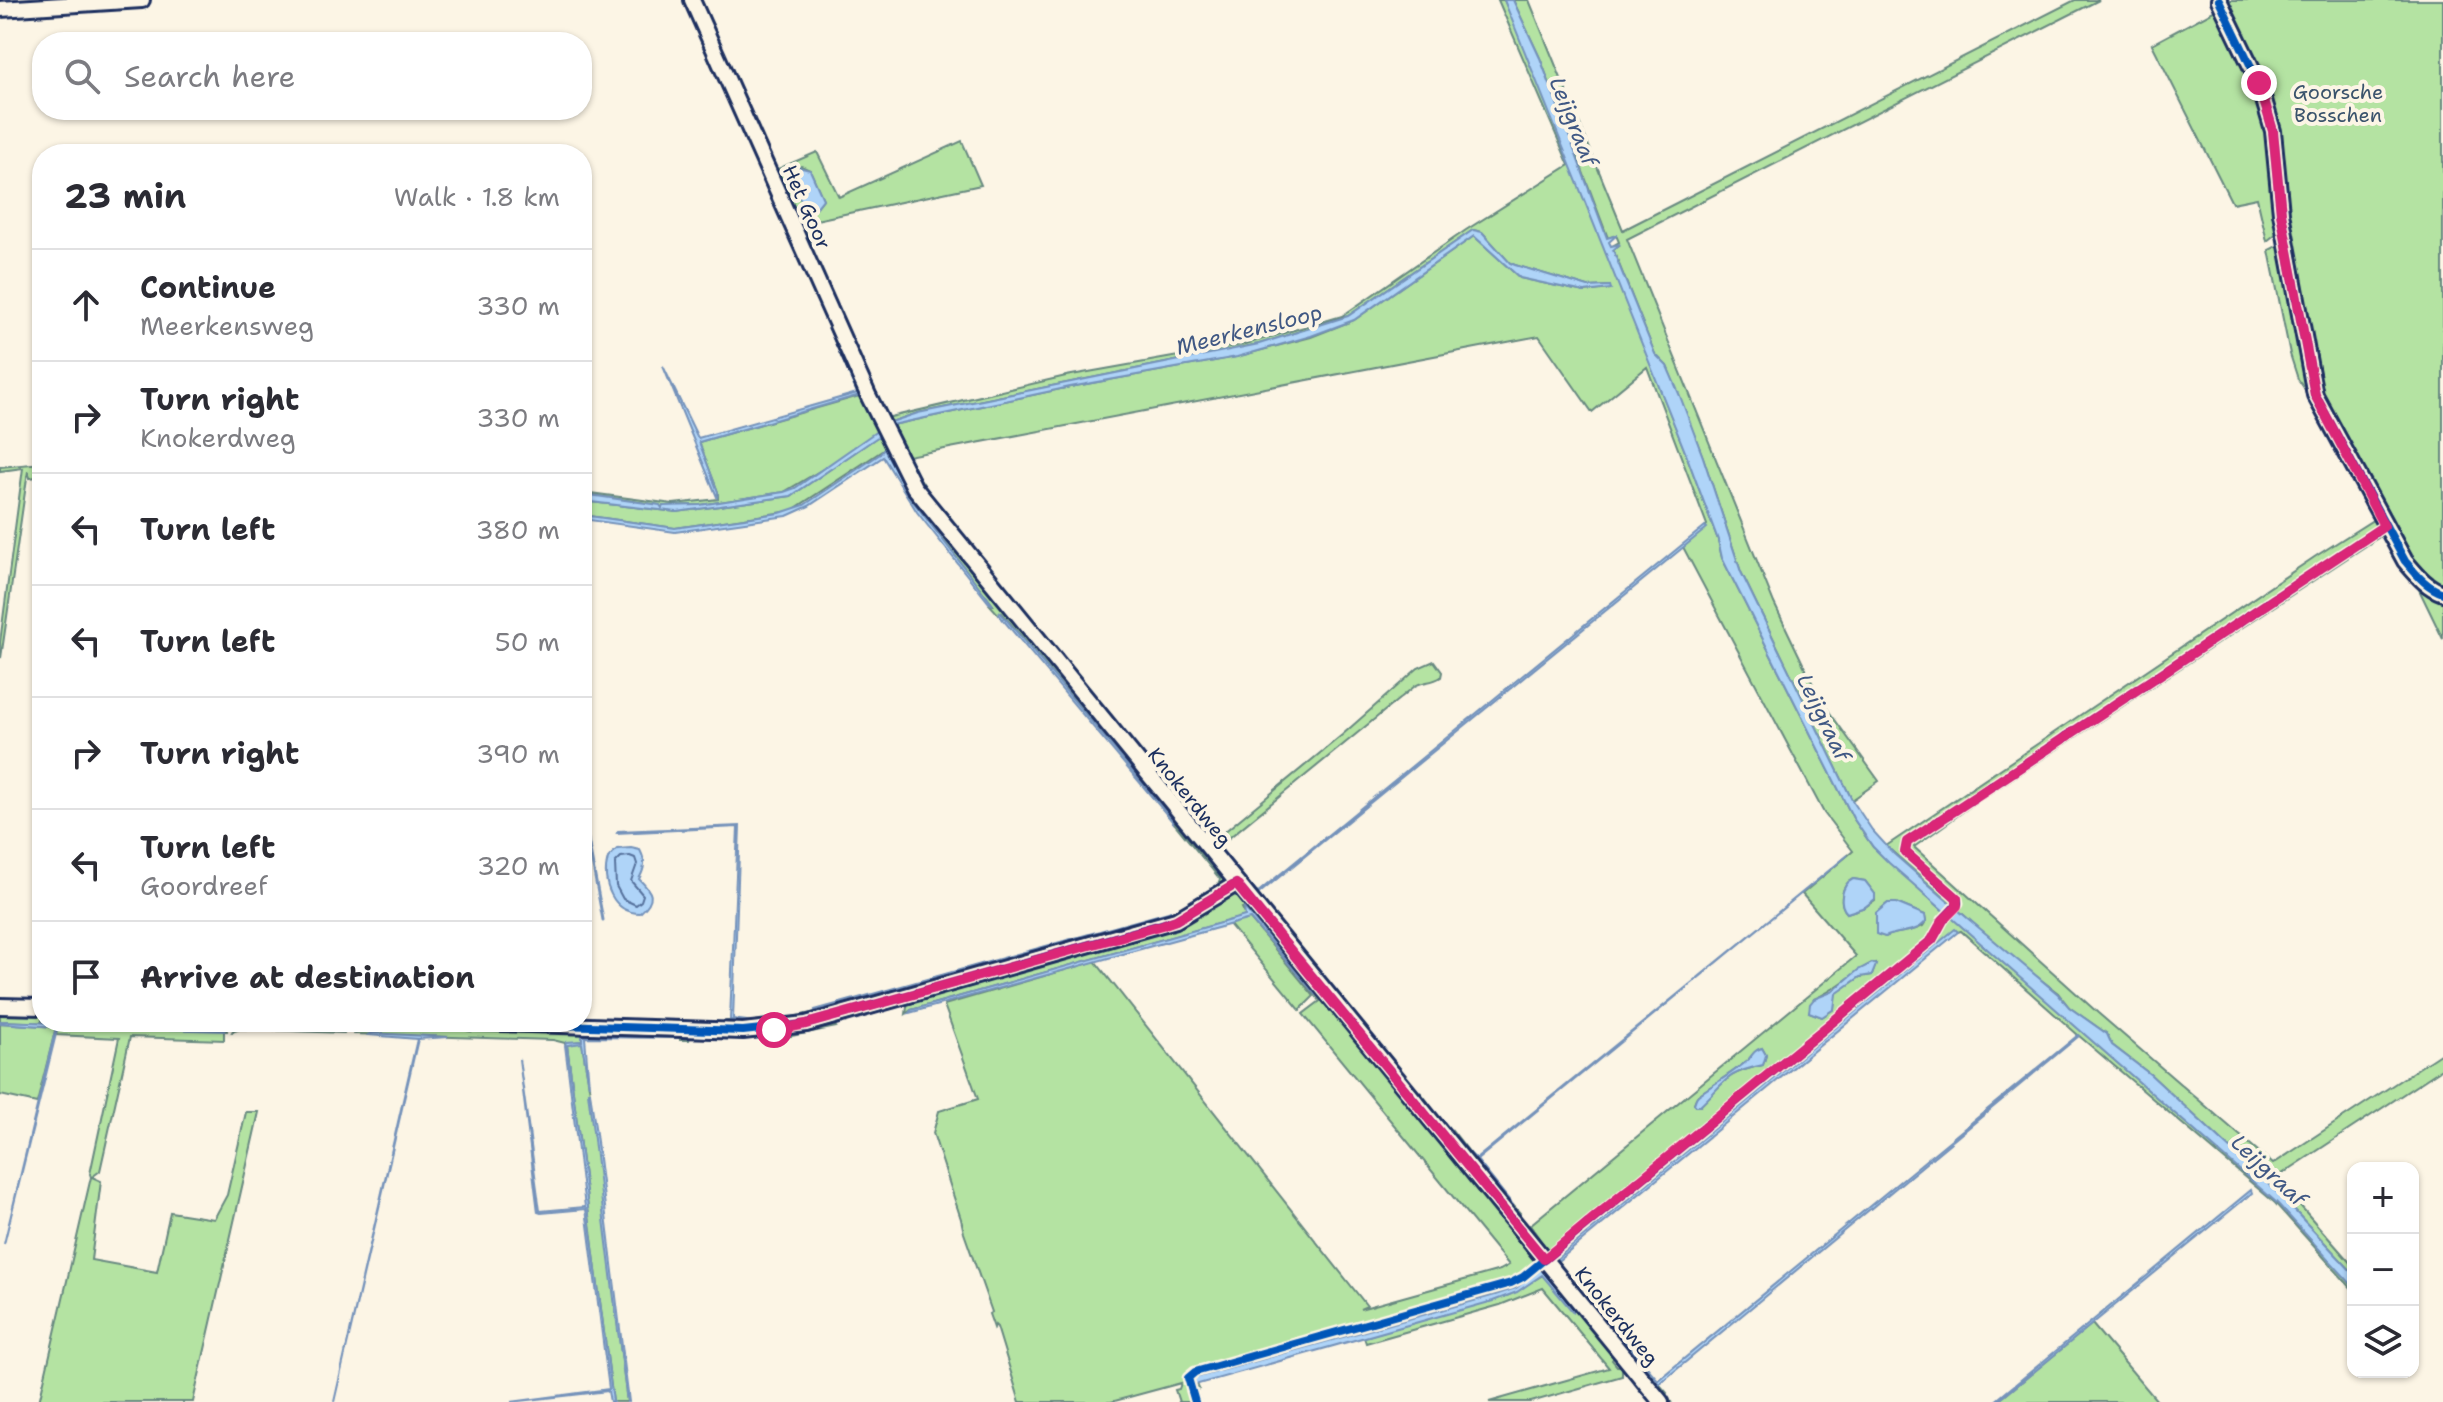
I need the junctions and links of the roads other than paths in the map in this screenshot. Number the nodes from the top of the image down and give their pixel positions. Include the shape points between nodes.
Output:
1 (142, 0) edge
2 (692, 0) edge
3 (2219, 0) edge
4 (0, 9) edge
5 (885, 430) joint
6 (2443, 593) edge
7 (1236, 884) junction
8 (0, 1006) edge
9 (32, 1007) edge
10 (592, 1026) edge
11 (1661, 1402) edge

1 - 4 street
2 - 5 street, Het Goor
3 - 6 street via 2259,83 2273,131 2281,213 2315,395 2405,561 2421,580
5 - 7 street, Knokerdweg via 928,507
7 - 10 street via 1176,920 806,1024 743,1031
7 - 11 street, Knokerdweg
8 - 9 street

